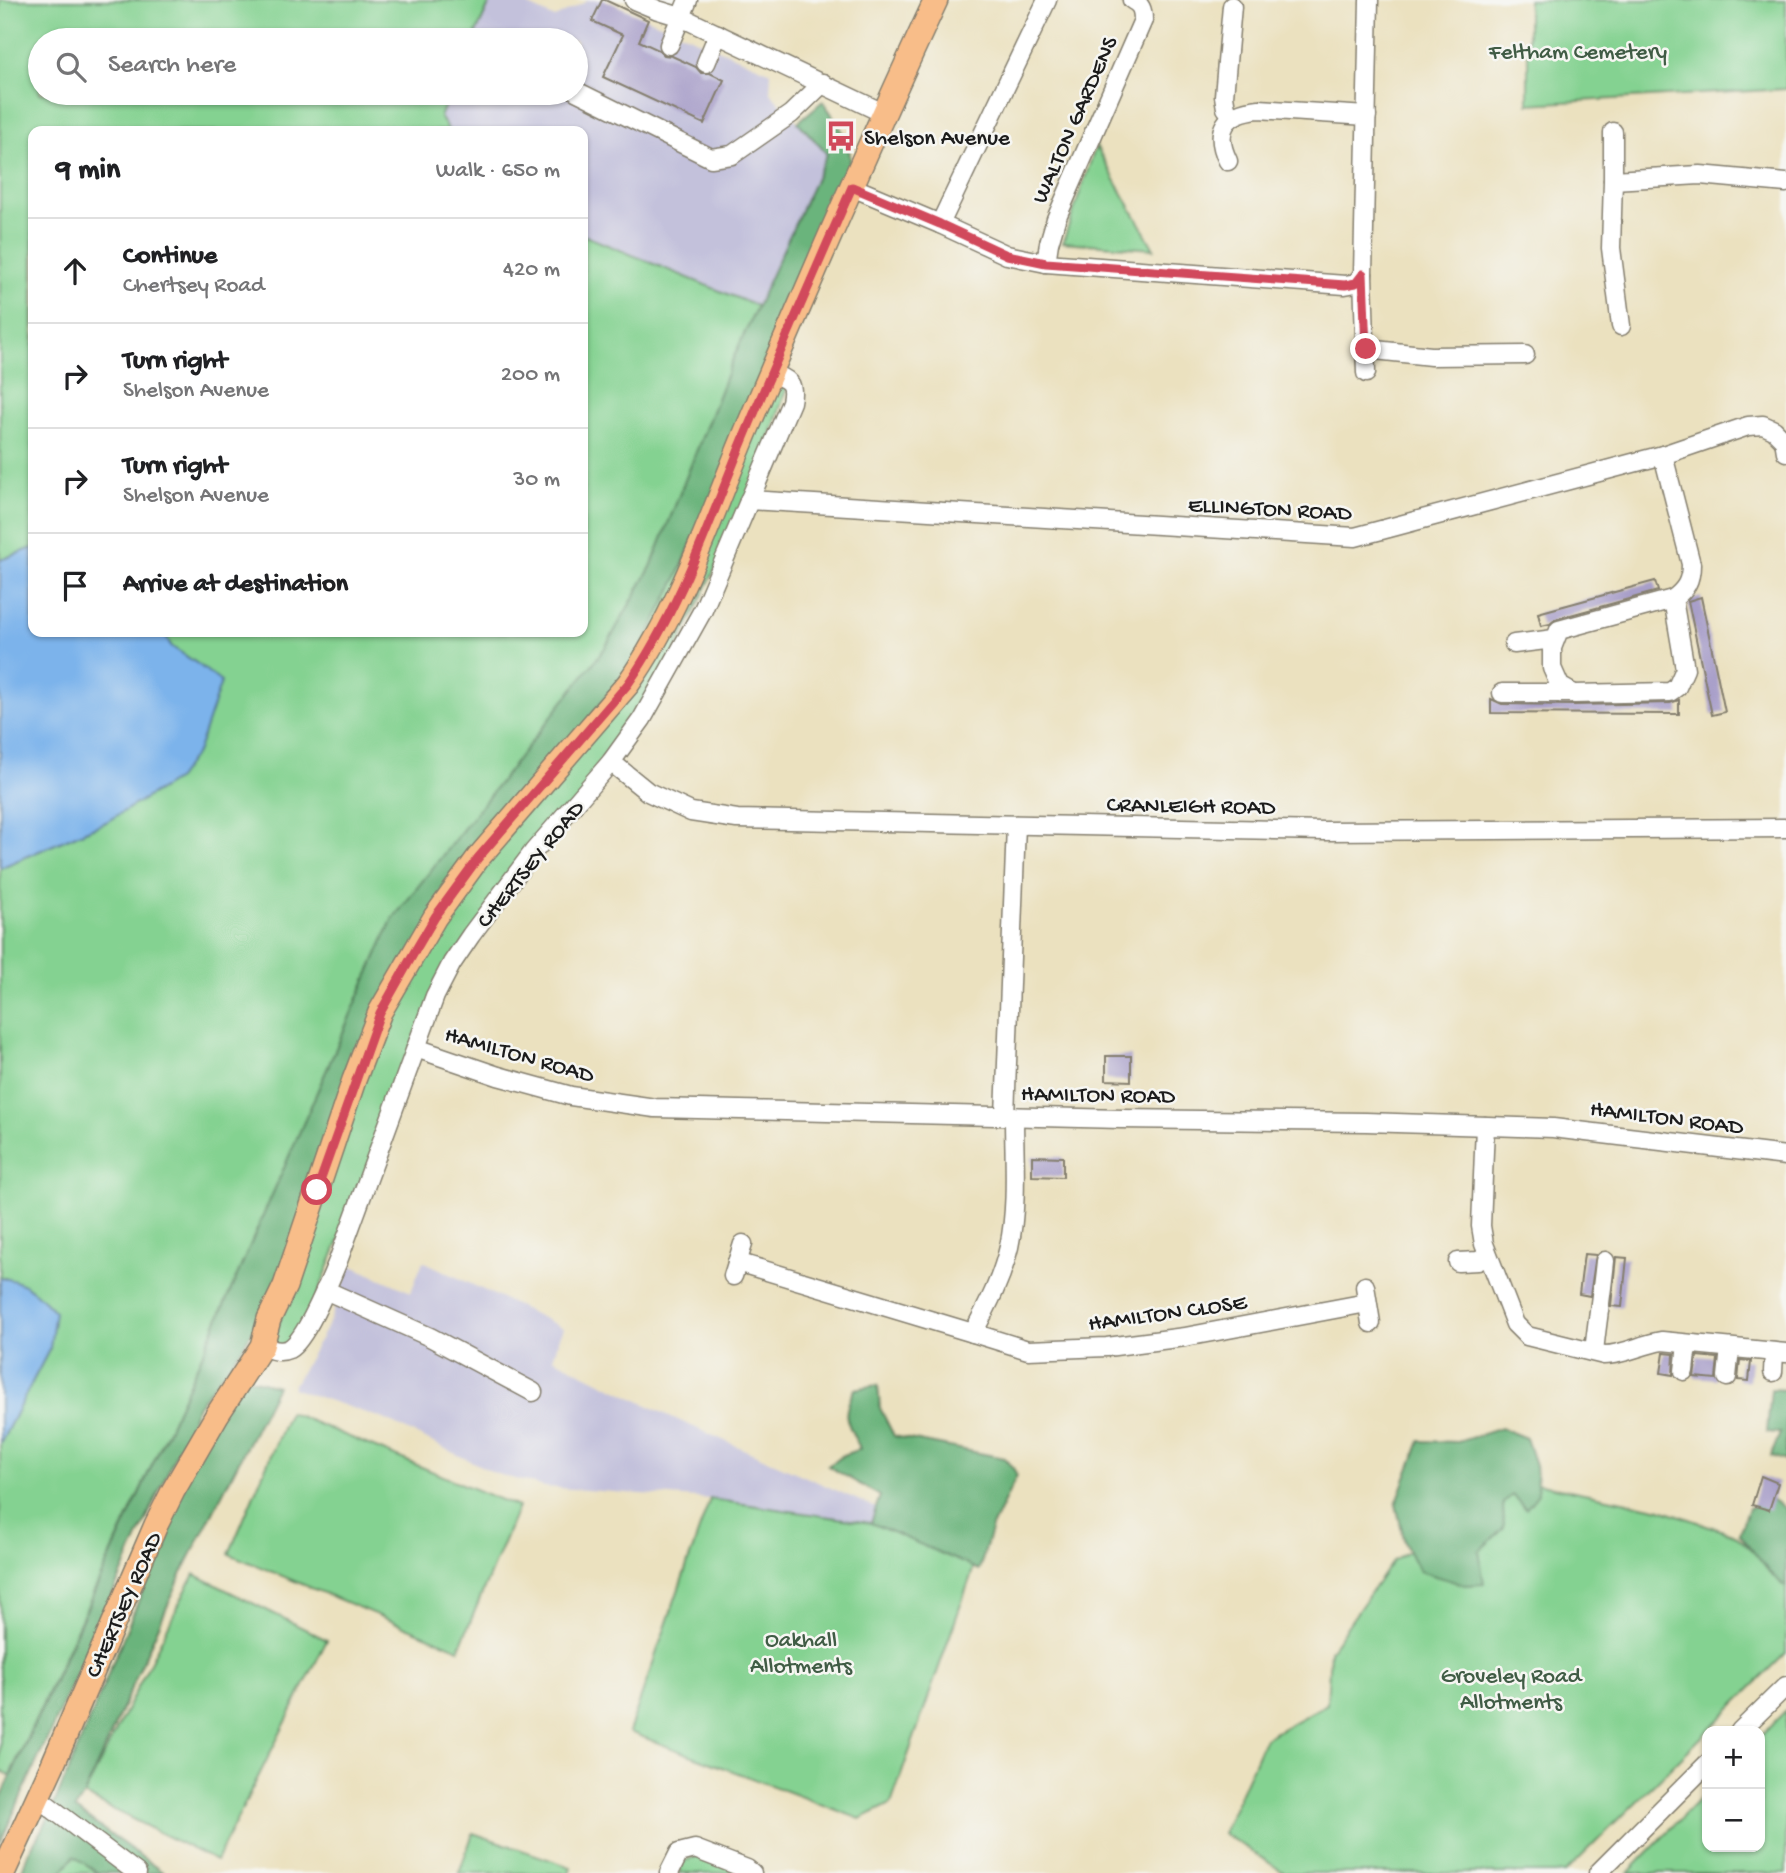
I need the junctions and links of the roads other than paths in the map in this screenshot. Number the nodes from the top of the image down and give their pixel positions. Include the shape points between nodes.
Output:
1 (634, 0) edge
2 (936, 0) edge
3 (1047, 0) edge
4 (1132, 0) edge
5 (1369, 0) edge
6 (1232, 6) dead end
7 (685, 9) edge
8 (719, 34) junction
9 (669, 46) dead end
10 (706, 63) dead end
11 (823, 83) junction
12 (588, 97) edge
13 (883, 113) junction
14 (1232, 116) junction
15 (1367, 116) junction
16 (1613, 132) dead end
17 (1228, 162) dead end
18 (1614, 180) junction
19 (1786, 183) edge
20 (852, 187) junction
21 (940, 224) junction
22 (1046, 263) junction
23 (1363, 274) junction
24 (1621, 326) dead end
25 (1366, 349) junction
26 (1525, 355) dead end
27 (771, 373) junction
28 (1366, 373) dead end
29 (1786, 452) edge
30 (1663, 455) junction
31 (749, 500) junction
32 (1672, 599) junction
33 (1554, 639) junction
34 (1514, 644) dead end
35 (1502, 693) dead end
36 (1574, 694) junction
37 (611, 762) junction
38 (1016, 825) junction
39 (1786, 828) edge
40 (416, 1048) junction
41 (1010, 1116) junction
42 (1485, 1126) junction
43 (1786, 1156) edge
44 (743, 1244) dead end
45 (1488, 1256) junction
46 (1605, 1261) dead end
47 (1458, 1262) dead end
48 (325, 1290) junction
49 (1371, 1323) dead end
50 (973, 1333) junction
51 (1687, 1344) junction
52 (262, 1346) junction
53 (1730, 1348) junction
54 (1594, 1352) junction
55 (1780, 1353) edge
56 (1684, 1371) dead end
57 (1773, 1371) dead end
58 (1727, 1377) dead end
59 (533, 1392) dead end
60 (1786, 1686) edge
61 (1745, 1726) edge
62 (1702, 1769) edge
63 (38, 1798) junction
64 (3, 1873) edge
65 (137, 1873) edge
66 (669, 1873) edge
67 (752, 1873) edge
68 (1598, 1873) edge

1 - 7 street via 658,10
2 - 13 main road, CHERTSEY ROAD
3 - 21 street
4 - 22 street, WALTON GARDENS via 1143,10 1143,20 1056,219
5 - 15 street
6 - 14 street via 1224,96
7 - 8 street
7 - 9 street
8 - 10 street
8 - 11 street
11 - 12 street via 791,114 732,155 711,158
11 - 13 street
13 - 20 main road, CHERTSEY ROAD
14 - 15 street via 1259,109
14 - 17 street via 1221,136
15 - 23 street
16 - 18 street
18 - 19 street via 1700,175
18 - 24 street via 1611,248
20 - 21 street
20 - 27 main road, CHERTSEY ROAD
21 - 22 street via 1007,255
22 - 23 street via 1345,285 1356,283
23 - 25 street
25 - 26 street via 1431,356
25 - 28 street
27 - 31 street, CHERTSEY ROAD via 789,381 794,390
27 - 52 main road, CHERTSEY ROAD via 695,557 647,657 478,858 415,951 380,1013
29 - 30 street, ELLINGTON ROAD via 1784,440 1763,425
30 - 31 street, ELLINGTON ROAD via 1355,537
30 - 32 street via 1691,564 1688,584
31 - 37 street, CHERTSEY ROAD via 703,610 642,719
32 - 33 street via 1559,630
32 - 36 street via 1685,669 1677,687 1670,692
33 - 34 street
33 - 36 street via 1552,668 1560,685
35 - 36 street
37 - 38 street, CRANLEIGH ROAD via 648,792 691,812 737,819
37 - 40 street, CHERTSEY ROAD via 534,851 471,935 435,996
38 - 39 street, CRANLEIGH ROAD via 1324,831
38 - 41 street
40 - 41 street, HAMILTON ROAD via 571,1096 655,1108
40 - 48 street, CHERTSEY ROAD
41 - 42 street, HAMILTON ROAD
41 - 50 street via 1014,1217 1009,1248 998,1283
42 - 43 street, HAMILTON ROAD via 1553,1128
42 - 45 street via 1481,1226
44 - 50 street, HAMILTON CLOSE via 735,1269
45 - 47 street
45 - 54 street via 1515,1324 1527,1336
46 - 54 street
48 - 52 street, CHERTSEY ROAD via 298,1342 281,1351
48 - 59 street via 430,1337
49 - 50 street, HAMILTON CLOSE via 1366,1294 1185,1337 1107,1348 1028,1350
51 - 53 street
51 - 54 street via 1662,1341 1616,1355
51 - 56 street
52 - 63 main road, CHERTSEY ROAD via 216,1415 156,1525
53 - 55 street
53 - 58 street
55 - 57 street
60 - 61 street
62 - 68 street
63 - 64 main road, CHERTSEY ROAD
63 - 65 street
66 - 67 street via 679,1853 695,1849

